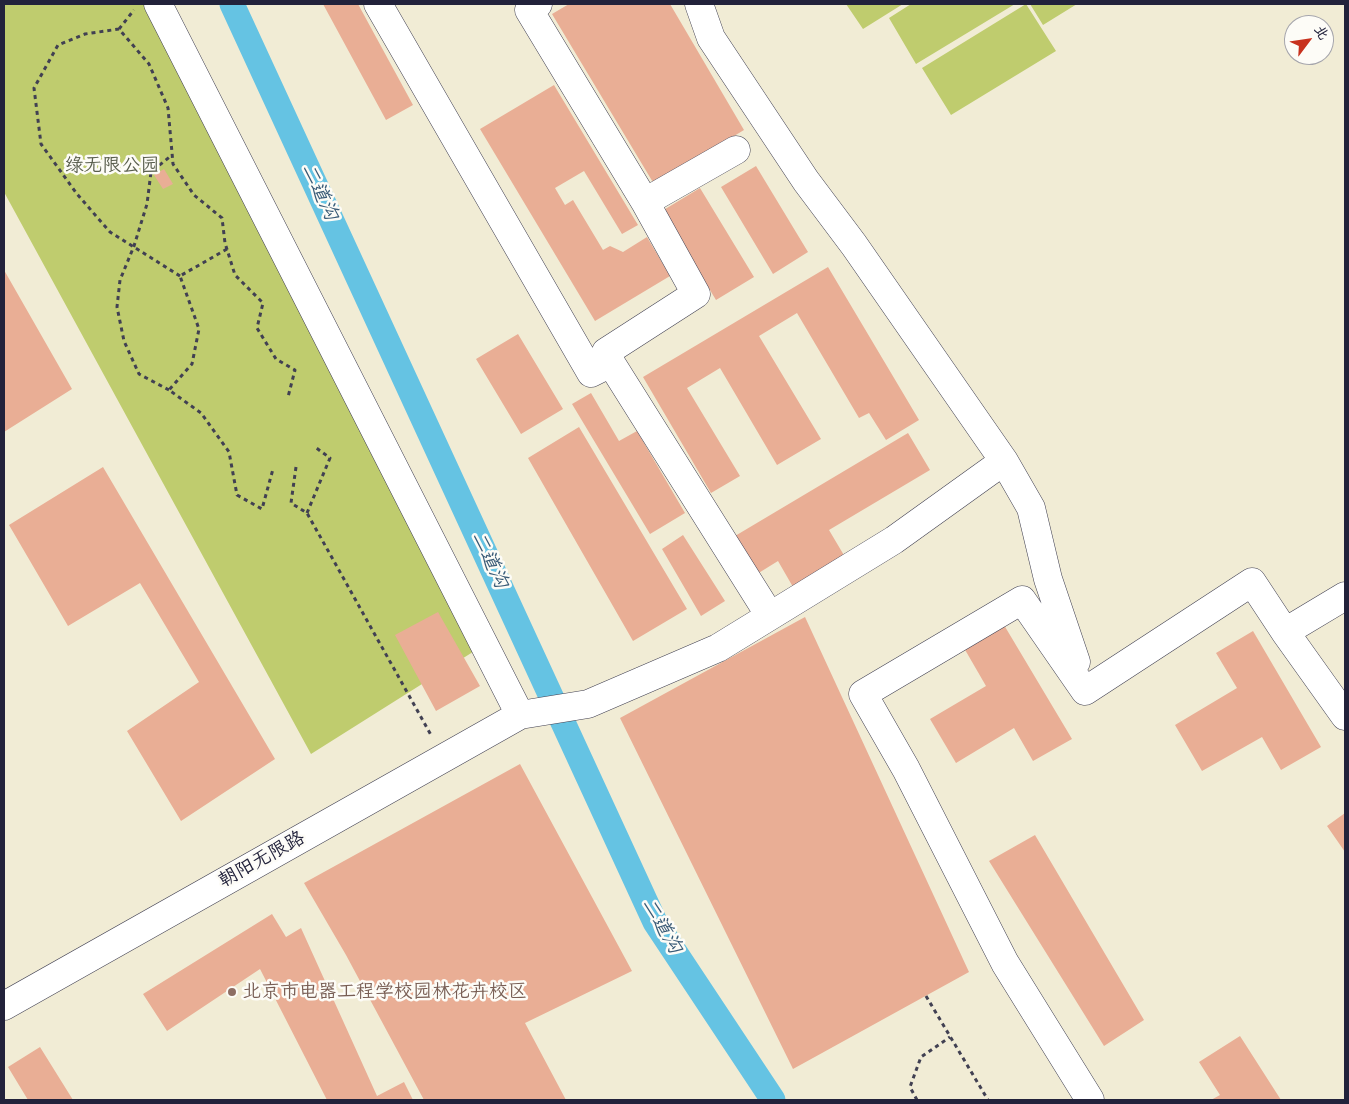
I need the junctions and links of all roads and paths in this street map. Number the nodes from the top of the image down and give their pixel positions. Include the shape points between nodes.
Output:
1 (139, 4) edge
2 (158, 4) edge
3 (378, 4) edge
4 (538, 4) edge
5 (699, 4) edge
6 (119, 29) junction
7 (736, 150) dead end
8 (172, 155) junction
9 (645, 202) junction
10 (134, 246) junction
11 (227, 249) junction
12 (180, 276) junction
13 (611, 362) junction
14 (169, 390) junction
15 (288, 397) dead end
16 (315, 447) dead end
17 (1004, 461) junction
18 (296, 467) dead end
19 (273, 468) dead end
20 (307, 513) junction
21 (1345, 596) edge
22 (770, 616) junction
23 (1285, 632) junction
24 (1086, 691) junction
25 (521, 714) junction
26 (1345, 716) edge
27 (443, 758) junction
28 (926, 996) dead end
29 (4, 1006) edge
30 (950, 1037) junction
31 (917, 1100) edge
32 (988, 1100) edge
33 (1090, 1100) edge

1 - 6 path
2 - 25 street
3 - 13 street via 591,373
4 - 9 street via 529,10
5 - 17 street via 712,38 806,181
6 - 8 path via 149,64 168,108
6 - 10 path via 85,34 58,45 34,88 41,144 76,194 110,232
7 - 9 street
8 - 10 path via 151,172 147,204
8 - 11 path via 173,164 194,195 222,218
9 - 13 street via 696,294 606,352
10 - 12 path
10 - 14 path via 120,280 117,307 124,341 139,374
11 - 12 path
11 - 15 path via 236,275 262,303 257,328 276,359 295,370
12 - 14 path via 199,329 192,364
13 - 22 street
14 - 19 path via 201,413 229,452 237,495 262,509
16 - 20 path via 330,458
17 - 22 street via 894,540
17 - 24 street via 1031,508 1048,579
18 - 20 path via 291,503
20 - 27 path
21 - 23 street
22 - 25 street via 718,648 588,704
23 - 24 street via 1252,582
23 - 26 street
24 - 33 street via 1022,600 863,694 906,769 1005,963
25 - 27 street, 朝阳无限路
27 - 29 street, 朝阳无限路
28 - 30 path
30 - 31 path via 921,1058 910,1087
30 - 32 path

